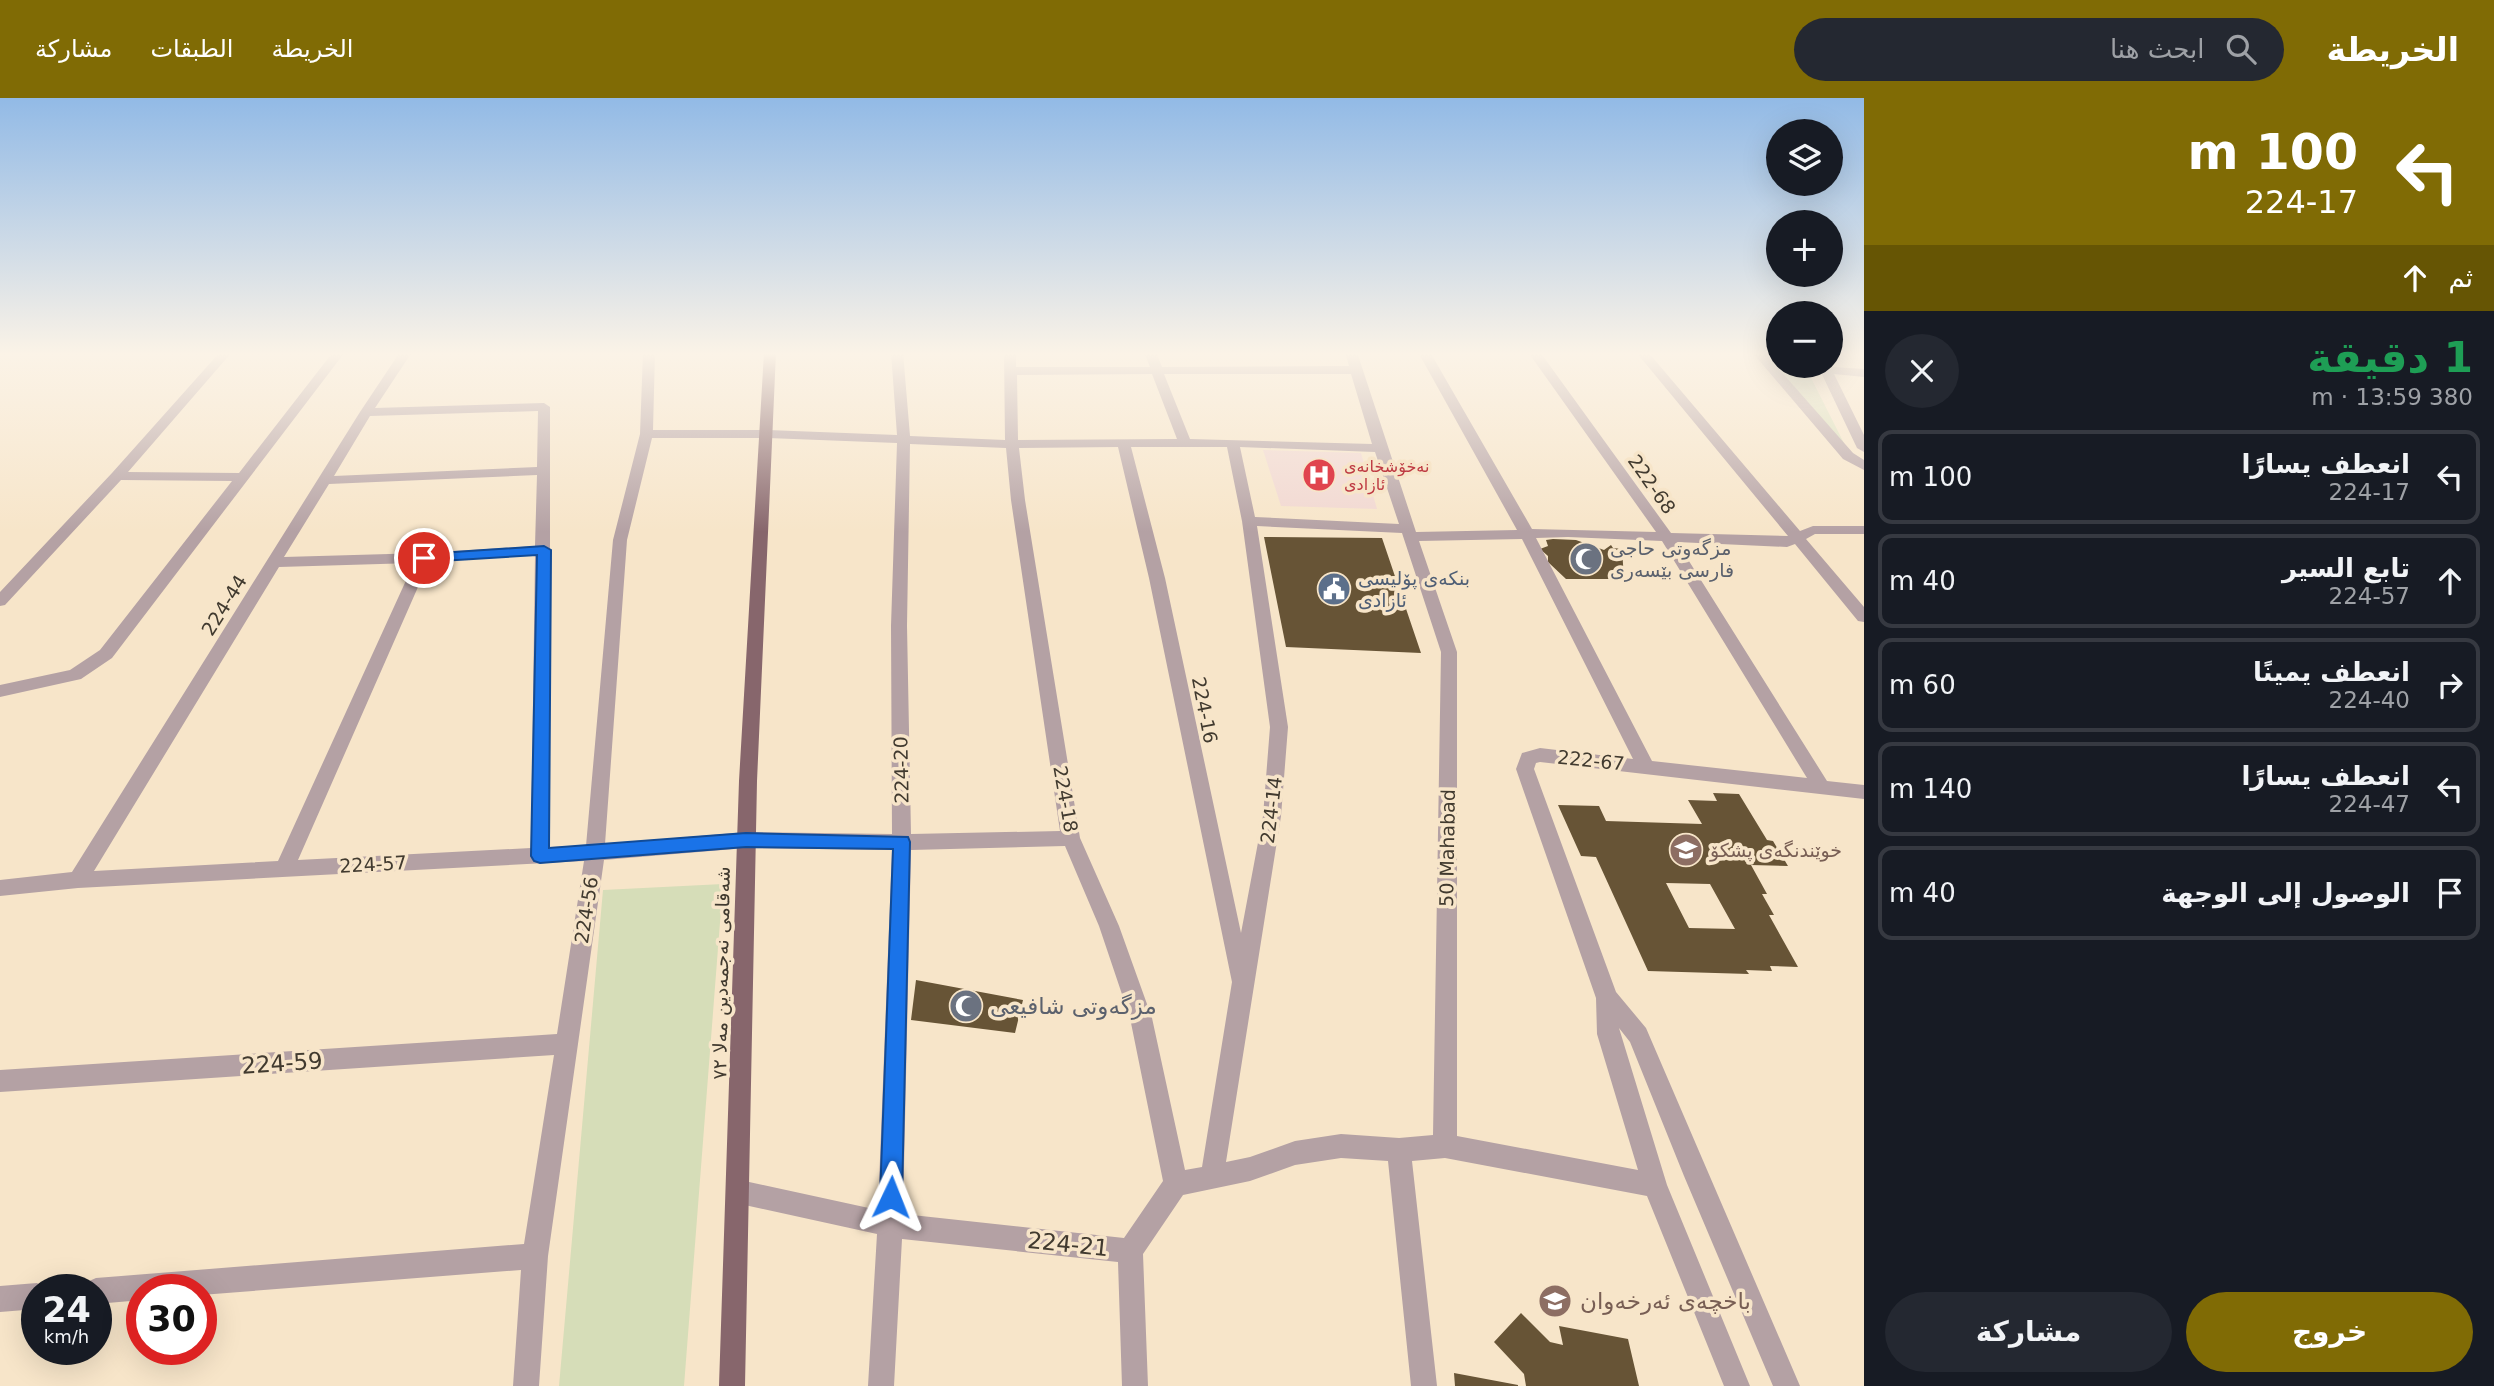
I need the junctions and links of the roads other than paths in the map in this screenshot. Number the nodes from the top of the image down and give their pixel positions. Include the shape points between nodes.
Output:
1 (173, 412) edge
2 (292, 412) edge
3 (366, 412) edge
4 (544, 412) edge
5 (647, 412) edge
6 (768, 412) edge
7 (902, 412) edge
8 (1011, 412) edge
9 (1173, 412) edge
10 (1369, 412) edge
11 (1458, 412) edge
12 (1577, 412) edge
13 (1693, 412) edge
14 (1810, 412) edge
15 (1847, 412) edge
16 (646, 434) junction
17 (768, 434) junction
18 (904, 441) junction
19 (1233, 443) junction
20 (1012, 444) junction
21 (1185, 444) junction
22 (1124, 445) junction
23 (1380, 448) junction
24 (1864, 448) edge
25 (1864, 466) edge
26 (545, 471) junction
27 (117, 476) junction
28 (240, 478) junction
29 (325, 480) junction
30 (1249, 521) junction
31 (1864, 530) edge
32 (1409, 533) junction
33 (1527, 534) junction
34 (1665, 535) junction
35 (1798, 537) junction
36 (544, 550) junction
37 (424, 558) junction
38 (275, 562) junction
39 (0, 601) edge
40 (1864, 617) edge
41 (0, 691) edge
42 (1646, 766) junction
43 (1821, 786) junction
44 (1864, 792) edge
45 (1072, 838) junction
46 (746, 840) junction
47 (902, 842) junction
48 (594, 853) junction
49 (540, 856) junction
50 (285, 868) junction
51 (78, 880) junction
52 (0, 888) edge
53 (1242, 984) junction
54 (1607, 998) junction
55 (565, 1044) junction
56 (0, 1081) edge
57 (1445, 1146) junction
58 (1399, 1150) junction
59 (1212, 1177) junction
60 (1176, 1184) junction
61 (1655, 1185) junction
62 (740, 1192) junction
63 (890, 1224) junction
64 (1130, 1251) junction
65 (535, 1256) junction
66 (112, 1290) edge
67 (21, 1297) edge
68 (0, 1299) edge
69 (526, 1386) edge
70 (733, 1386) edge
71 (881, 1386) edge
72 (1135, 1386) edge
73 (1424, 1386) edge
74 (1737, 1386) edge
75 (1787, 1386) edge

1 - 27 street
2 - 28 street
3 - 29 street, 224-44
4 - 26 street
5 - 16 street, 224-56
6 - 17 main road, شەقامی نەجمەدین مەلا ٧٢
7 - 18 street, 224-20
8 - 20 street, 224-18
9 - 21 street
10 - 23 street, 50 Mahabad
11 - 33 street
12 - 34 street, 222-68
13 - 35 street
14 - 25 street via 1848,456
15 - 24 street
16 - 17 street
16 - 48 street, 224-56 via 620,540
17 - 18 street
17 - 46 main road, شەقامی نەجمەدین مەلا ٧٢
18 - 20 street
18 - 47 street, 224-20 via 899,626
19 - 21 street
19 - 23 street
19 - 30 street, 224-14
20 - 22 street
20 - 45 street, 224-18 via 1029,585
21 - 22 street
22 - 53 street, 224-16 via 1157,578
23 - 32 street, 50 Mahabad
26 - 29 street
26 - 36 street
27 - 28 street
27 - 39 street
28 - 41 street via 106,654 75,675
29 - 38 street, 224-44
30 - 32 street
30 - 53 street, 224-14 via 1279,727 1272,816
31 - 35 street via 1813,530
32 - 33 street
32 - 57 street, 50 Mahabad via 1449,652
33 - 34 street
33 - 42 street
34 - 35 street via 1787,542
34 - 43 street, 222-68
35 - 40 street
36 - 37 street
36 - 49 street
37 - 38 street
37 - 50 street
38 - 51 street, 224-44
42 - 43 street, 222-67
42 - 54 street, 222-67 via 1540,755 1528,758 1525,769
43 - 44 street, 222-67
45 - 47 street, 224-57
45 - 60 street, 224-18 via 1141,1018
46 - 47 street, 224-57
46 - 48 street, 224-57
46 - 62 main road, شەقامی نەجمەدین مەلا ٧٢
47 - 63 street, 224-20
48 - 49 street, 224-57
48 - 55 street, 224-56
49 - 50 street, 224-57
50 - 51 street, 224-57
51 - 52 street, 224-57
53 - 59 street, 224-14
54 - 61 street via 1608,1034
54 - 75 street via 1638,1035
55 - 56 street, 224-59
55 - 65 street, 224-56
57 - 58 street
57 - 61 street
58 - 59 street via 1341,1146 1295,1153
58 - 73 street
59 - 60 street
60 - 64 street, 224-21
61 - 74 street
62 - 63 street, 224-21
62 - 70 main road, شەقامی نەجمەدین مەلا ٧٢
63 - 64 street, 224-21
63 - 71 street, 224-20
64 - 72 street
65 - 66 street
65 - 69 street, 224-56
67 - 68 street

